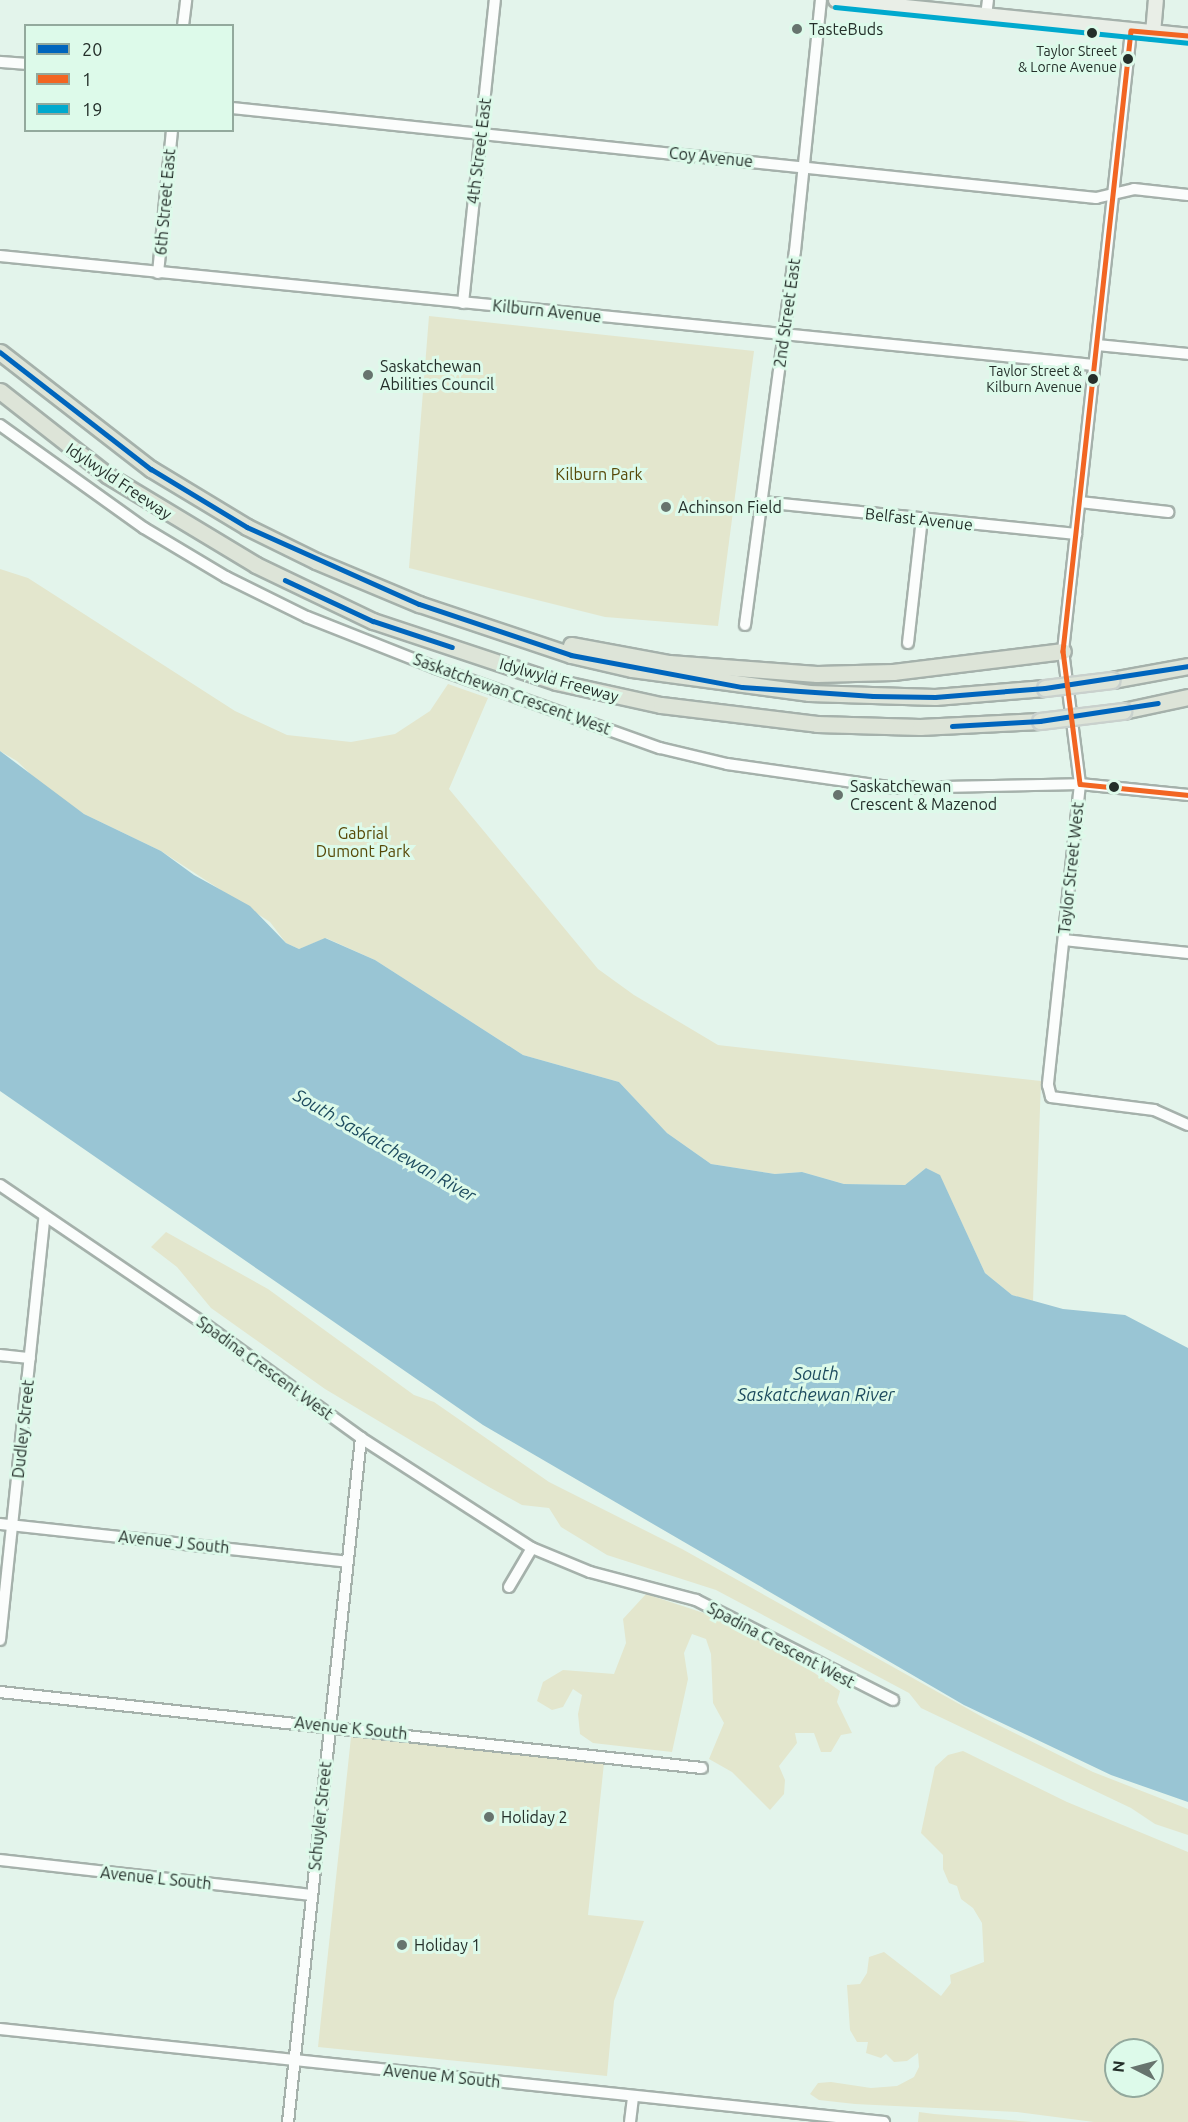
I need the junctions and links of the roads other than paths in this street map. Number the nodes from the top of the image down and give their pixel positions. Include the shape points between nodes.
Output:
1 (186, 0) edge
2 (495, 0) edge
3 (821, 0) edge
4 (836, 0) edge
5 (988, 0) edge
6 (1156, 0) edge
7 (986, 16) junction
8 (183, 24) edge
9 (1131, 31) junction
10 (1153, 33) junction
11 (1188, 36) edge
12 (0, 62) edge
13 (24, 64) edge
14 (234, 108) edge
15 (172, 132) edge
16 (481, 134) junction
17 (803, 166) junction
18 (1113, 194) junction
19 (1188, 195) edge
20 (0, 256) edge
21 (158, 273) junction
22 (463, 303) junction
23 (785, 335) junction
24 (1096, 345) junction
25 (0, 352) edge
26 (1188, 354) edge
27 (1094, 365) junction
28 (0, 390) edge
29 (0, 425) edge
30 (762, 502) junction
31 (1080, 502) junction
32 (1168, 512) dead end
33 (922, 519) junction
34 (1076, 534) junction
35 (419, 604) junction
36 (745, 625) dead end
37 (908, 643) dead end
38 (1063, 651) junction
39 (1188, 666) edge
40 (1188, 697) edge
41 (1080, 784) junction
42 (1188, 795) edge
43 (1064, 940) junction
44 (1188, 954) edge
45 (1188, 1125) edge
46 (0, 1185) edge
47 (44, 1218) junction
48 (0, 1355) edge
49 (30, 1359) junction
50 (362, 1438) junction
51 (0, 1524) edge
52 (12, 1525) junction
53 (532, 1548) junction
54 (347, 1562) junction
55 (509, 1587) dead end
56 (0, 1640) edge
57 (0, 1692) edge
58 (893, 1701) dead end
59 (330, 1727) junction
60 (702, 1768) dead end
61 (0, 1860) edge
62 (311, 1895) junction
63 (0, 2029) edge
64 (295, 2060) junction
65 (633, 2096) junction
66 (838, 2120) edge
67 (288, 2122) edge
68 (630, 2122) edge
69 (884, 2122) edge

1 - 8 street
2 - 16 street, 4th Street East
3 - 17 street, 2nd Street East
4 - 7 main road
5 - 7 street
6 - 10 main road
7 - 9 main road
9 - 10 main road
9 - 18 street, Taylor Street West
10 - 11 main road
12 - 13 street
14 - 16 street, Coy Avenue
15 - 21 street, 6th Street East
16 - 17 street, Coy Avenue
16 - 22 street, 4th Street East
17 - 18 street, Coy Avenue via 1096,198
17 - 23 street, 2nd Street East
18 - 19 street, Coy Avenue via 1134,189
18 - 24 street, Taylor Street West
20 - 21 street, Kilburn Avenue
21 - 22 street, Kilburn Avenue
22 - 23 street, Kilburn Avenue
23 - 27 street, Kilburn Avenue
23 - 30 street, 2nd Street East
24 - 26 street
24 - 27 street, Taylor Street West
25 - 35 highway, Idylwyld Freeway via 79,417 193,496 316,561
27 - 31 street, Taylor Street West
28 - 40 highway, Idylwyld Freeway, bridge via 107,475 256,565 373,621 555,682 661,705 769,720 920,727 1040,722
29 - 41 street, Saskatchewan Crescent West via 144,528 226,577 307,617 660,748 735,765 895,788
30 - 33 street, Belfast Avenue
30 - 36 street, 2nd Street East
31 - 32 street
31 - 34 street, Taylor Street West
33 - 34 street, Belfast Avenue
33 - 37 street
34 - 38 street, Taylor Street West
35 - 38 highway via 616,654 750,671 893,672
35 - 39 highway, Idylwyld Freeway, bridge via 572,655 742,687 935,697 1112,680
38 - 41 street, Taylor Street West
41 - 42 street, Saskatchewan Crescent West
41 - 43 street, Taylor Street West
43 - 44 street
43 - 45 street, Taylor Street West via 1048,1085 1052,1097 1154,1110
46 - 47 street, Spadina Crescent West
47 - 49 street, Dudley Street
47 - 50 street, Spadina Crescent West via 203,1323
48 - 49 street
49 - 52 street, Dudley Street
50 - 53 street, Spadina Crescent West
50 - 54 street, Schuyler Street
51 - 52 street, Avenue J South
52 - 54 street, Avenue J South
52 - 56 street, Dudley Street
53 - 55 street
53 - 58 street, Spadina Crescent West via 590,1572 696,1600
54 - 59 street, Schuyler Street
57 - 59 street, Avenue K South
59 - 60 street, Avenue K South
59 - 62 street, Schuyler Street
61 - 62 street, Avenue L South
62 - 64 street, Schuyler Street
63 - 64 street, Avenue M South
64 - 65 street, Avenue M South
64 - 67 street, Schuyler Street
65 - 66 street, Avenue M South
65 - 68 street
66 - 69 street, Avenue M South

